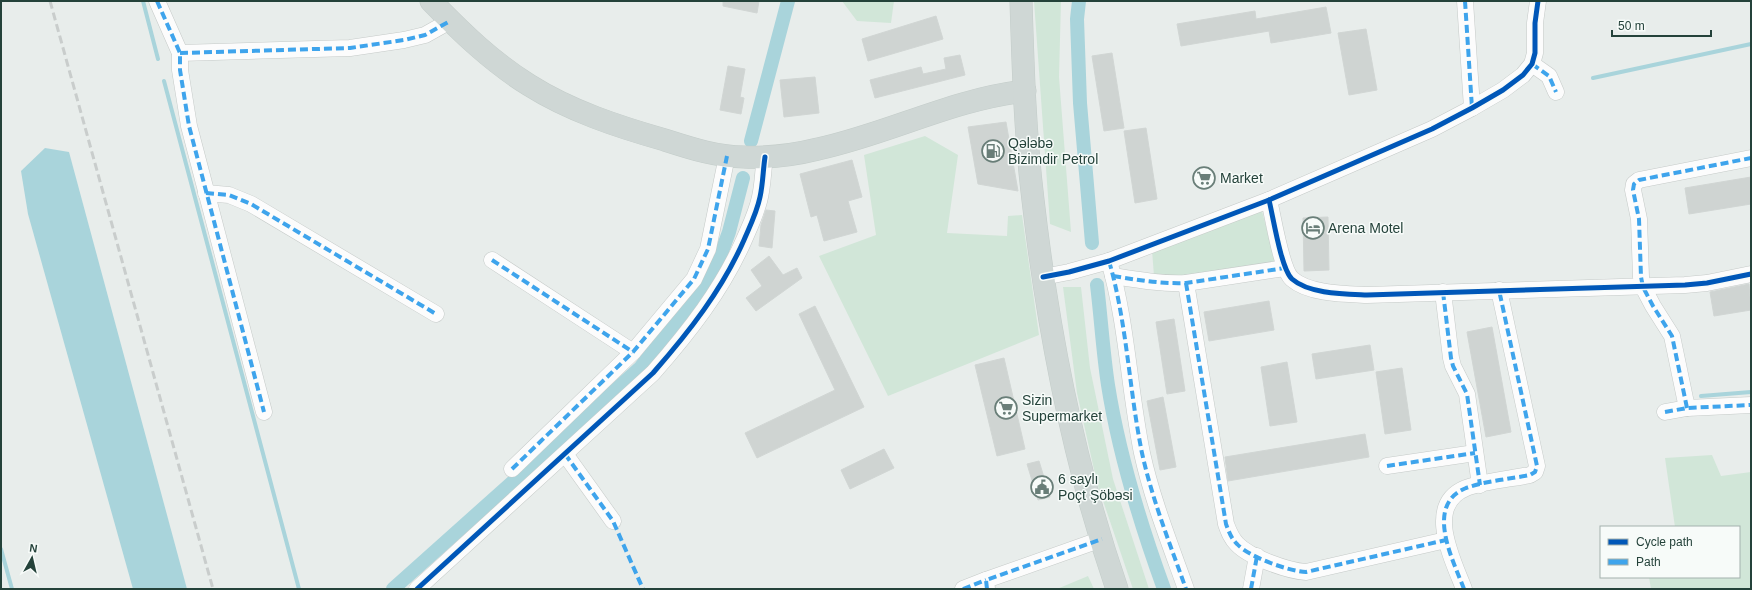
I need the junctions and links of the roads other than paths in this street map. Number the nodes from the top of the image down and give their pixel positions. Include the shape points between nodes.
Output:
1 (158, 1) edge
2 (431, 1) edge
3 (1021, 1) edge
4 (1465, 1) edge
5 (1538, 1) edge
6 (450, 21) junction
7 (180, 53) junction
8 (1532, 64) junction
9 (1024, 91) junction
10 (1556, 92) dead end
11 (1472, 108) junction
12 (727, 156) junction
13 (765, 157) junction
14 (1751, 158) edge
15 (206, 194) junction
16 (1269, 200) junction
17 (492, 260) dead end
18 (1285, 268) junction
19 (1111, 269) junction
20 (1751, 274) edge
21 (1043, 277) junction
22 (1186, 283) junction
23 (1644, 287) junction
24 (1500, 290) junction
25 (1443, 292) junction
26 (436, 314) dead end
27 (633, 352) junction
28 (1751, 405) edge
29 (1688, 408) junction
30 (264, 412) dead end
31 (1665, 412) dead end
32 (1476, 452) junction
33 (565, 454) junction
34 (1387, 466) dead end
35 (512, 469) dead end
36 (1480, 485) junction
37 (613, 521) dead end
38 (1102, 539) junction
39 (1446, 540) junction
40 (1257, 556) junction
41 (986, 584) edge
42 (417, 589) edge
43 (963, 589) edge
44 (1118, 589) edge
45 (1186, 589) edge
46 (1251, 589) edge
47 (1464, 589) edge

1 - 7 street
2 - 6 main road
3 - 9 main road
4 - 11 street
5 - 8 street
6 - 7 street via 425,35 375,46
6 - 12 main road via 508,70 560,102 635,132
7 - 15 street via 180,70 189,126
8 - 10 street via 1548,76
8 - 11 street via 1523,75 1503,90
9 - 13 main road via 985,97 819,149
9 - 21 main road via 1033,199
11 - 16 street via 1432,129
12 - 13 main road
12 - 27 street via 713,232 701,266 694,279
13 - 33 street via 760,197 753,220 734,262 710,302 688,333 653,373
14 - 23 street via 1639,180 1634,184 1641,230 1641,277
15 - 26 street via 229,195 251,204
15 - 30 street
16 - 18 street
16 - 19 street
17 - 27 street
18 - 22 street
18 - 25 street via 1292,279 1327,293 1367,295
19 - 21 street via 1077,270
19 - 22 street via 1153,283
19 - 45 street via 1148,480
20 - 23 street via 1707,283
21 - 38 main road via 1072,427
22 - 40 street via 1226,524 1229,534 1237,544
23 - 24 street
23 - 29 street via 1672,336
24 - 25 street
24 - 36 street via 1537,466 1535,472 1530,475
25 - 32 street via 1451,358 1467,394
27 - 35 street
28 - 29 street
29 - 31 street
32 - 34 street
32 - 36 street
33 - 37 street
33 - 42 street
36 - 39 street via 1462,491 1448,502 1445,511
38 - 41 street
38 - 44 main road
39 - 40 street via 1306,572 1296,571
39 - 47 street
40 - 46 street
41 - 43 street

